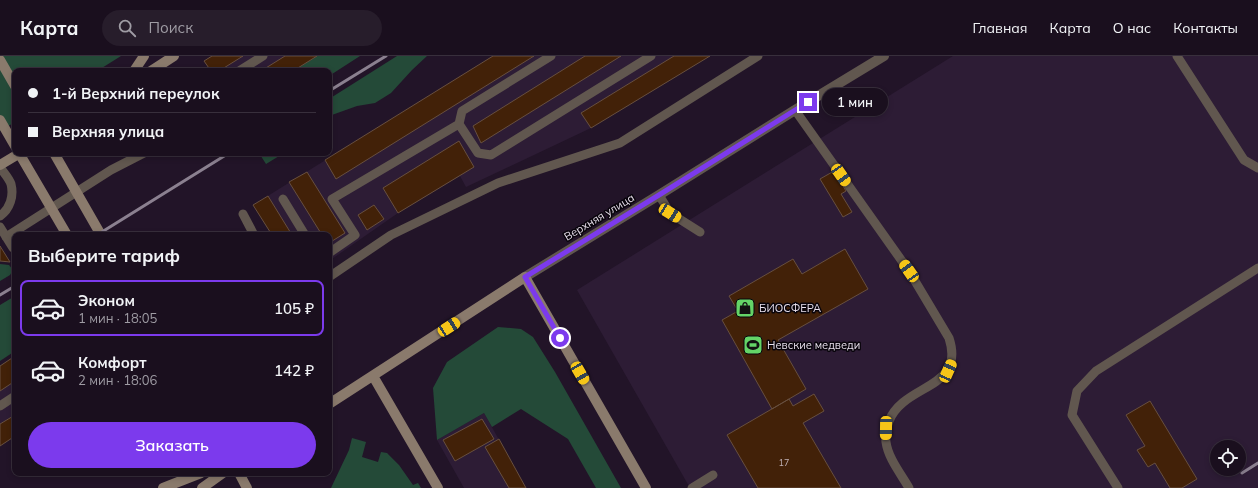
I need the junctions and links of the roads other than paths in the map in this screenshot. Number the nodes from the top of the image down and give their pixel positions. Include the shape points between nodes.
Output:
1 (144, 56) edge
2 (174, 56) edge
3 (263, 56) edge
4 (551, 56) edge
5 (651, 56) edge
6 (758, 56) edge
7 (884, 56) edge
8 (1177, 56) edge
9 (0, 60) edge
10 (137, 68) edge
11 (156, 68) edge
12 (244, 68) edge
13 (12, 81) edge
14 (795, 110) junction
15 (0, 120) edge
16 (459, 124) junction
17 (12, 141) edge
18 (15, 156) edge
19 (21, 156) edge
20 (56, 156) edge
21 (138, 156) edge
22 (0, 166) edge
23 (1258, 168) edge
24 (659, 195) junction
25 (283, 199) dead end
26 (243, 214) dead end
27 (0, 216) edge
28 (0, 227) edge
29 (12, 232) edge
30 (12, 232) edge
31 (65, 232) edge
32 (99, 232) edge
33 (252, 232) edge
34 (303, 232) edge
35 (700, 232) dead end
36 (6, 236) junction
37 (12, 245) edge
38 (332, 251) edge
39 (1258, 268) edge
40 (332, 275) edge
41 (525, 277) junction
42 (374, 376) junction
43 (12, 398) edge
44 (332, 402) edge
45 (0, 406) edge
46 (714, 475) dead end
47 (193, 476) edge
48 (206, 476) edge
49 (219, 476) edge
50 (241, 476) edge
51 (163, 488) edge
52 (202, 488) edge
53 (213, 488) edge
54 (248, 488) edge
55 (438, 488) edge
56 (646, 488) edge
57 (692, 488) edge
58 (909, 488) edge
59 (1118, 488) edge

1 - 10 main road
2 - 11 main road
3 - 12 lane
4 - 16 lane via 462,111
5 - 16 lane via 491,155 478,154
6 - 40 lane via 620,143 498,183 390,236
7 - 14 street, Верхняя улица
8 - 23 lane via 1244,160
9 - 13 main road
14 - 24 street, Верхняя улица
14 - 58 lane via 909,271 953,349 948,371 897,407 886,428 889,453
15 - 17 main road
16 - 38 lane via 332,199 355,235
18 - 22 main road
19 - 31 main road
20 - 32 main road
21 - 29 lane via 111,170
22 - 27 lane via 10,183 11,194 10,206
24 - 35 lane via 670,213
24 - 41 street, Верхняя улица
25 - 34 lane
26 - 33 lane
28 - 36 lane
30 - 36 lane
36 - 37 lane
39 - 59 lane via 1096,371 1078,391 1072,415
41 - 42 main road, Верхняя улица
41 - 56 main road
42 - 44 main road, Верхняя улица
42 - 55 main road
43 - 45 lane
46 - 57 lane
47 - 51 main road
48 - 53 main road
49 - 52 main road
50 - 54 main road

